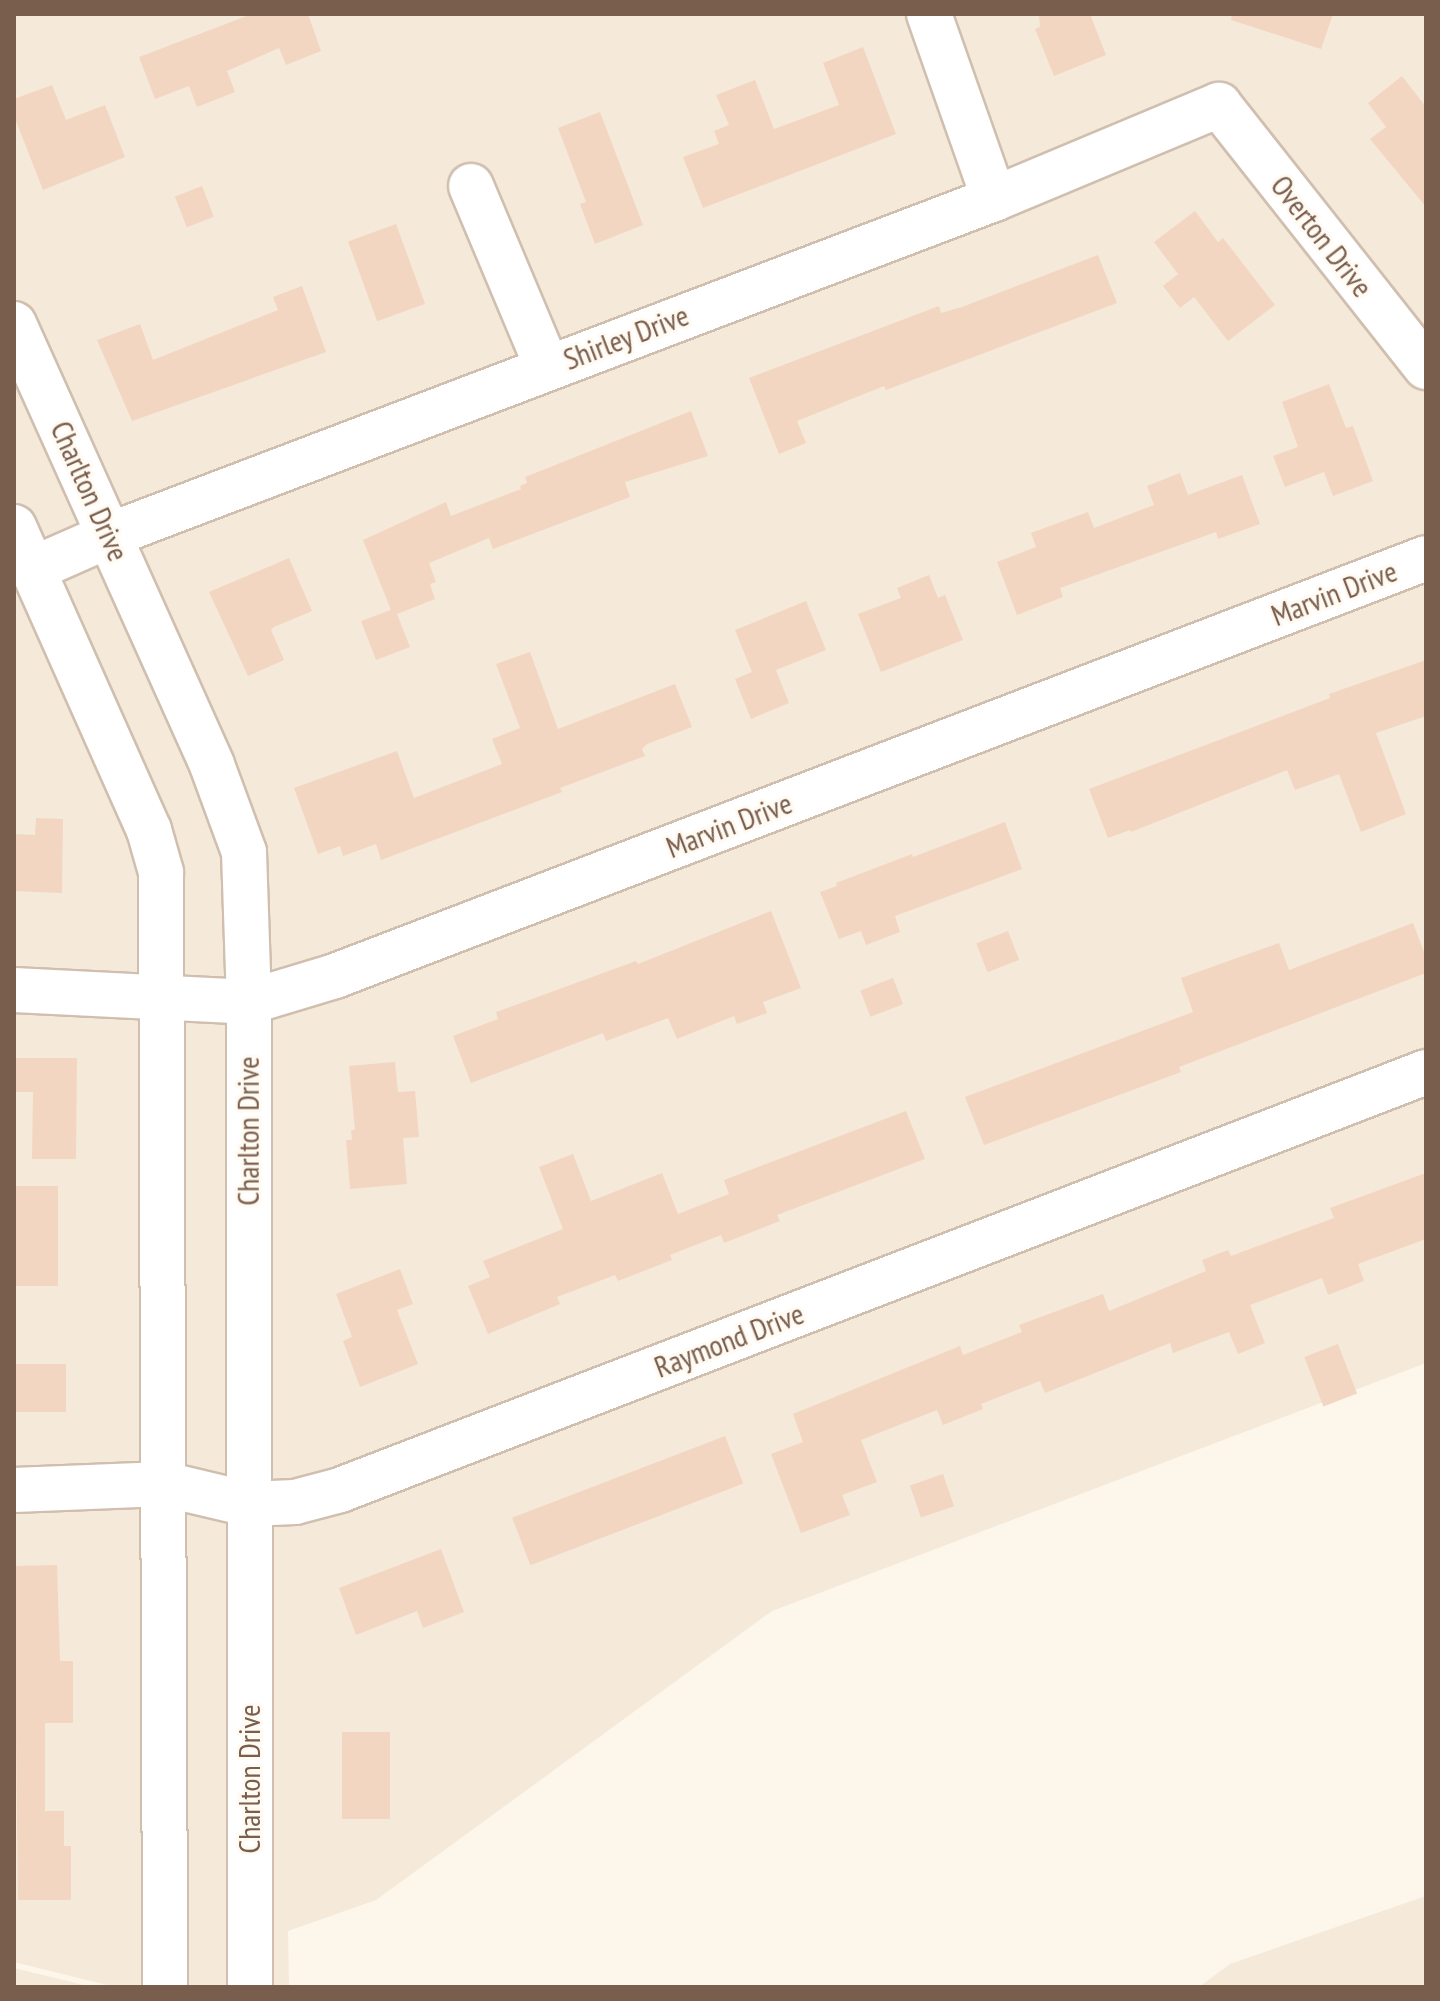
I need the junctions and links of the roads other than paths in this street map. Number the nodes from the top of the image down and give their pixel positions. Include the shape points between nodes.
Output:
1 (929, 14) edge
2 (1219, 105) joint
3 (471, 186) dead end
4 (994, 199) junction
5 (14, 324) edge
6 (547, 367) junction
7 (1426, 367) edge
8 (14, 527) edge
9 (110, 535) junction
10 (1426, 558) edge
11 (33, 569) junction
12 (14, 990) edge
13 (163, 1000) junction
14 (249, 1002) junction
15 (1426, 1072) edge
16 (164, 1484) junction
17 (14, 1490) edge
18 (248, 1504) junction
19 (165, 1987) edge
20 (250, 1987) edge

1 - 4 street
2 - 4 street, Shirley Drive
2 - 7 street, Overton Drive
3 - 6 street
4 - 6 street, Shirley Drive
5 - 9 street, Charlton Drive
6 - 9 street, Shirley Drive
8 - 11 street
9 - 11 street, Shirley Drive
9 - 14 street, Charlton Drive via 240,835
10 - 14 street, Marvin Drive via 335,976
11 - 13 street via 156,851 163,895
12 - 13 street, Marvin Drive
13 - 14 street, Marvin Drive
13 - 16 street
14 - 18 street, Charlton Drive
15 - 18 street, Raymond Drive via 340,1490 295,1502
16 - 17 street, Raymond Drive
16 - 18 street, Raymond Drive
16 - 19 street
18 - 20 street, Charlton Drive

